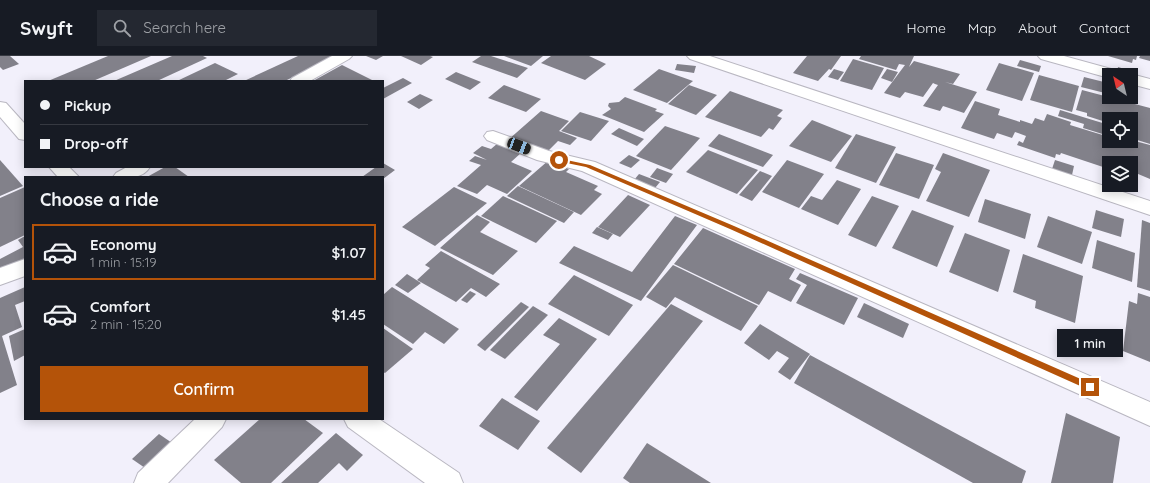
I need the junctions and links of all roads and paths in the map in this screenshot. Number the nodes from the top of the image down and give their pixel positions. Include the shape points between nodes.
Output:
1 (344, 56) edge
2 (695, 56) edge
3 (1046, 56) edge
4 (1102, 71) edge
5 (300, 80) edge
6 (1138, 81) edge
7 (1150, 84) edge
8 (0, 107) edge
9 (24, 134) edge
10 (493, 136) dead end
11 (59, 168) edge
12 (139, 168) edge
13 (68, 176) edge
14 (125, 176) edge
15 (1150, 208) edge
16 (24, 267) edge
17 (0, 277) edge
18 (1150, 414) edge
19 (212, 420) edge
20 (358, 420) edge
21 (148, 483) edge
22 (449, 483) edge

1 - 5 street
2 - 15 street
3 - 4 street
6 - 7 street
8 - 9 street
10 - 18 street via 544,156 588,166
11 - 13 street
12 - 14 street
16 - 17 street
19 - 21 street
20 - 22 street

